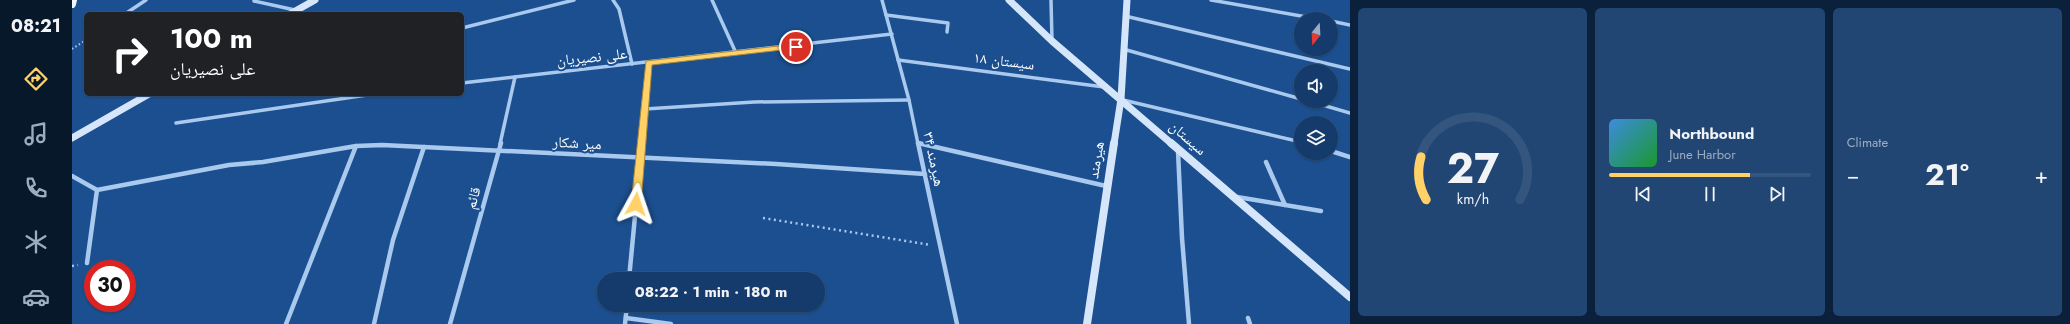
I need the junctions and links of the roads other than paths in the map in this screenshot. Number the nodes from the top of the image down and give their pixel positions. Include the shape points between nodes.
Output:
1 (146, 0) edge
2 (315, 0) edge
3 (574, 0) edge
4 (613, 0) edge
5 (712, 0) edge
6 (882, 0) edge
7 (1009, 0) edge
8 (1051, 0) edge
9 (1127, 0) edge
10 (1212, 0) edge
11 (254, 1) dead end
12 (128, 12) edge
13 (293, 12) edge
14 (886, 15) junction
15 (1294, 15) edge
16 (1125, 16) junction
17 (1338, 22) edge
18 (1350, 25) edge
19 (464, 28) edge
20 (947, 32) dead end
21 (892, 34) junction
22 (1052, 40) junction
23 (1123, 49) junction
24 (736, 53) junction
25 (898, 60) junction
26 (649, 63) junction
27 (632, 64) junction
28 (1350, 69) edge
29 (515, 77) junction
30 (464, 84) edge
31 (1106, 87) junction
32 (146, 96) edge
33 (360, 96) edge
34 (1294, 97) edge
35 (1120, 99) junction
36 (908, 100) junction
37 (644, 108) junction
38 (1332, 108) edge
39 (1350, 113) edge
40 (176, 123) dead end
41 (72, 138) edge
42 (1294, 140) edge
43 (918, 143) junction
44 (356, 146) junction
45 (424, 147) junction
46 (1178, 148) junction
47 (499, 150) junction
48 (1338, 153) edge
49 (1350, 156) edge
50 (640, 158) junction
51 (1266, 162) dead end
52 (925, 174) junction
53 (72, 176) edge
54 (1106, 186) junction
55 (97, 190) junction
56 (1234, 196) junction
57 (1285, 205) junction
58 (1321, 211) dead end
59 (87, 260) edge
60 (630, 272) edge
61 (1350, 296) edge
62 (626, 312) edge
63 (626, 318) junction
64 (1248, 318) dead end
65 (286, 324) edge
66 (374, 324) edge
67 (450, 324) edge
68 (625, 324) edge
69 (671, 324) edge
70 (957, 324) edge
71 (1087, 324) edge
72 (1189, 324) edge
73 (1250, 324) edge

1 - 12 street
2 - 13 street
3 - 19 street
4 - 27 street via 618,9
5 - 24 street
6 - 14 street, هیرمند ۳۴
7 - 22 street, سیستان
8 - 22 street
9 - 16 street, هیرمند
10 - 15 street
11 - 13 street
14 - 20 street via 948,23
14 - 21 street, هیرمند ۳۴
16 - 23 street, هیرمند
16 - 28 street
17 - 18 street
21 - 24 street, علی نصیریان
21 - 25 street, هیرمند ۳۴
22 - 31 street, سیستان
23 - 34 street
23 - 35 street, هیرمند
24 - 26 street, علی نصیریان
25 - 31 street, سیستان ۱۸
25 - 36 street, هیرمند ۳۴
26 - 27 street, علی نصیریان
26 - 37 street
27 - 29 street, علی نصیریان
29 - 30 street, علی نصیریان
29 - 47 street, قائم
31 - 35 street, سیستان
32 - 41 street
33 - 40 street
35 - 42 street
35 - 46 street, سیستان
35 - 54 street, هیرمند
36 - 37 street via 754,102
36 - 43 street, هیرمند ۳۴
37 - 50 street
38 - 39 street
43 - 52 street, هیرمند ۳۴
43 - 54 street
44 - 45 street, میر شکار
44 - 55 street, میر شکار via 229,165
44 - 65 street
45 - 47 street, میر شکار
45 - 66 street via 393,240
46 - 56 street, سیستان
46 - 72 street
47 - 50 street, میر شکار
47 - 67 street, قائم
48 - 49 street
50 - 52 street, میر شکار
50 - 60 street
51 - 57 street
52 - 70 street, هیرمند ۳۴
53 - 55 street
54 - 71 street, هیرمند
55 - 59 street
56 - 57 street
56 - 61 street, سیستان
57 - 58 street
62 - 63 street
63 - 68 street
63 - 69 street
64 - 73 street

